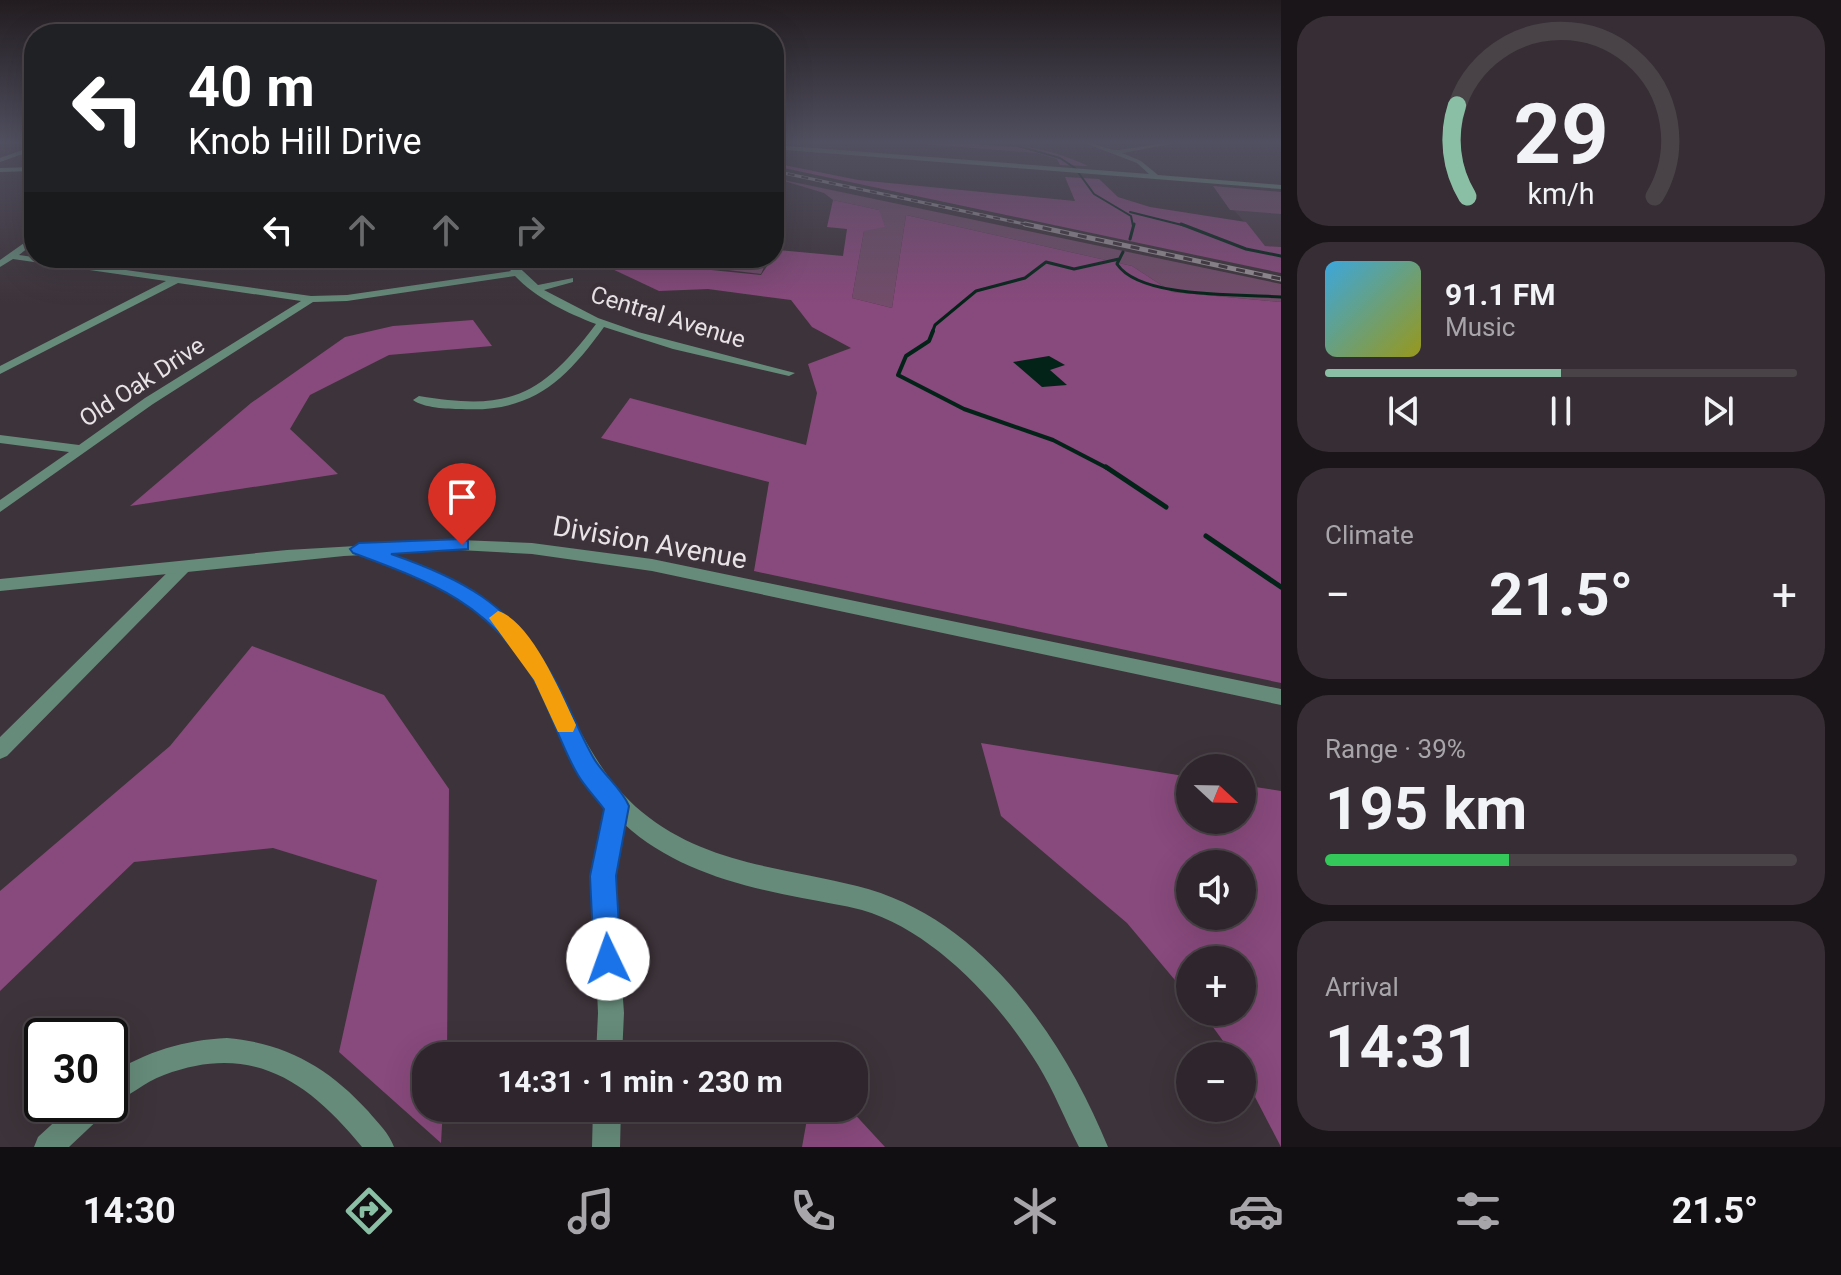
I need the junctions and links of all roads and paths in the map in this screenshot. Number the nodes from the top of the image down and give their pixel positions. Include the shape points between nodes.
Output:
1 (24, 246) edge
2 (10, 256) junction
3 (24, 258) edge
4 (0, 264) edge
5 (89, 268) edge
6 (511, 268) edge
7 (515, 273) junction
8 (570, 280) dead end
9 (174, 281) junction
10 (536, 289) junction
11 (311, 299) junction
12 (602, 323) junction
13 (0, 371) edge
14 (789, 373) dead end
15 (419, 400) dead end
16 (0, 439) edge
17 (81, 449) junction
18 (0, 507) edge
19 (359, 549) junction
20 (183, 567) junction
21 (0, 585) edge
22 (1281, 697) edge
23 (0, 750) edge
24 (617, 806) junction
25 (610, 1042) edge
26 (128, 1081) edge
27 (75, 1122) edge
28 (607, 1122) edge
29 (48, 1147) edge
30 (380, 1147) edge
31 (606, 1147) edge
32 (1094, 1147) edge

1 - 2 street
2 - 3 street
2 - 4 street
5 - 9 street
6 - 7 street, Central Avenue
7 - 10 street, Central Avenue
7 - 11 street
8 - 10 street
9 - 11 street
9 - 13 street
10 - 12 street, Central Avenue
11 - 17 street, Old Oak Drive
12 - 14 street, Central Avenue
12 - 15 street via 571,367 532,394 480,407
16 - 17 street
17 - 18 street, Old Oak Drive
19 - 20 street, Division Avenue
19 - 22 street, Division Avenue via 462,545 638,563
19 - 24 street via 431,574 492,611 542,676 586,767
20 - 21 street, Division Avenue
20 - 23 street
24 - 25 street via 603,876
24 - 32 street via 665,844 727,872 866,900 931,930 994,987 1047,1055
26 - 30 street via 162,1062 205,1051 253,1050 302,1071 354,1115
27 - 29 street
28 - 31 street

